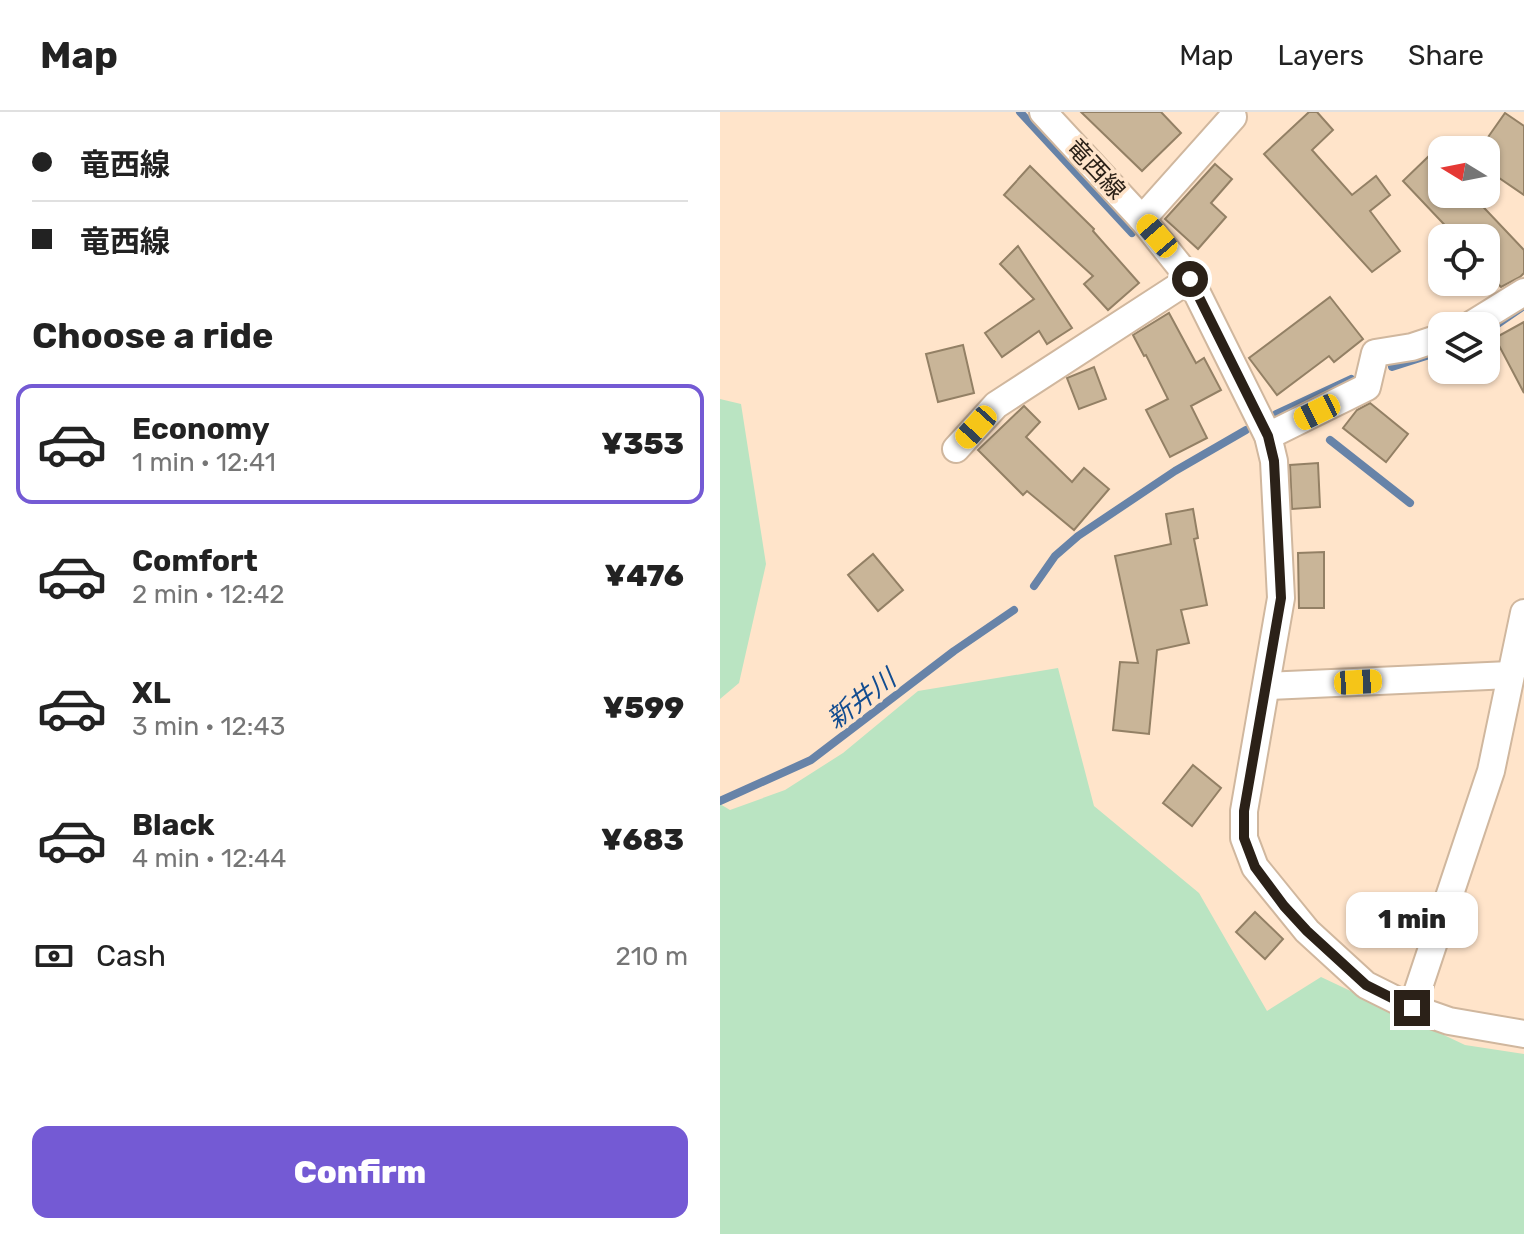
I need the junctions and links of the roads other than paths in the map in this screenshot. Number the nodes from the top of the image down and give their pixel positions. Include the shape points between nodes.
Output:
1 (1043, 112) edge
2 (1233, 117) dead end
3 (1142, 219) junction
4 (1190, 279) junction
5 (1524, 292) edge
6 (1492, 312) edge
7 (1428, 342) edge
8 (1268, 436) junction
9 (956, 449) dead end
10 (1524, 613) edge
11 (1510, 675) junction
12 (1267, 686) junction
13 (1412, 1008) junction
14 (1524, 1034) edge

1 - 3 street, 竜西線
2 - 3 street
3 - 4 street, 竜西線
4 - 8 street, 竜西線
4 - 9 street via 996,405
5 - 6 street
7 - 8 street via 1375,353 1367,387
8 - 12 street, 竜西線 via 1281,598
10 - 11 street
11 - 12 street
11 - 13 street via 1491,771
12 - 13 street, 竜西線 via 1244,811 1244,838 1255,867 1307,931 1366,985
13 - 14 street, 竜西線 via 1449,1021

